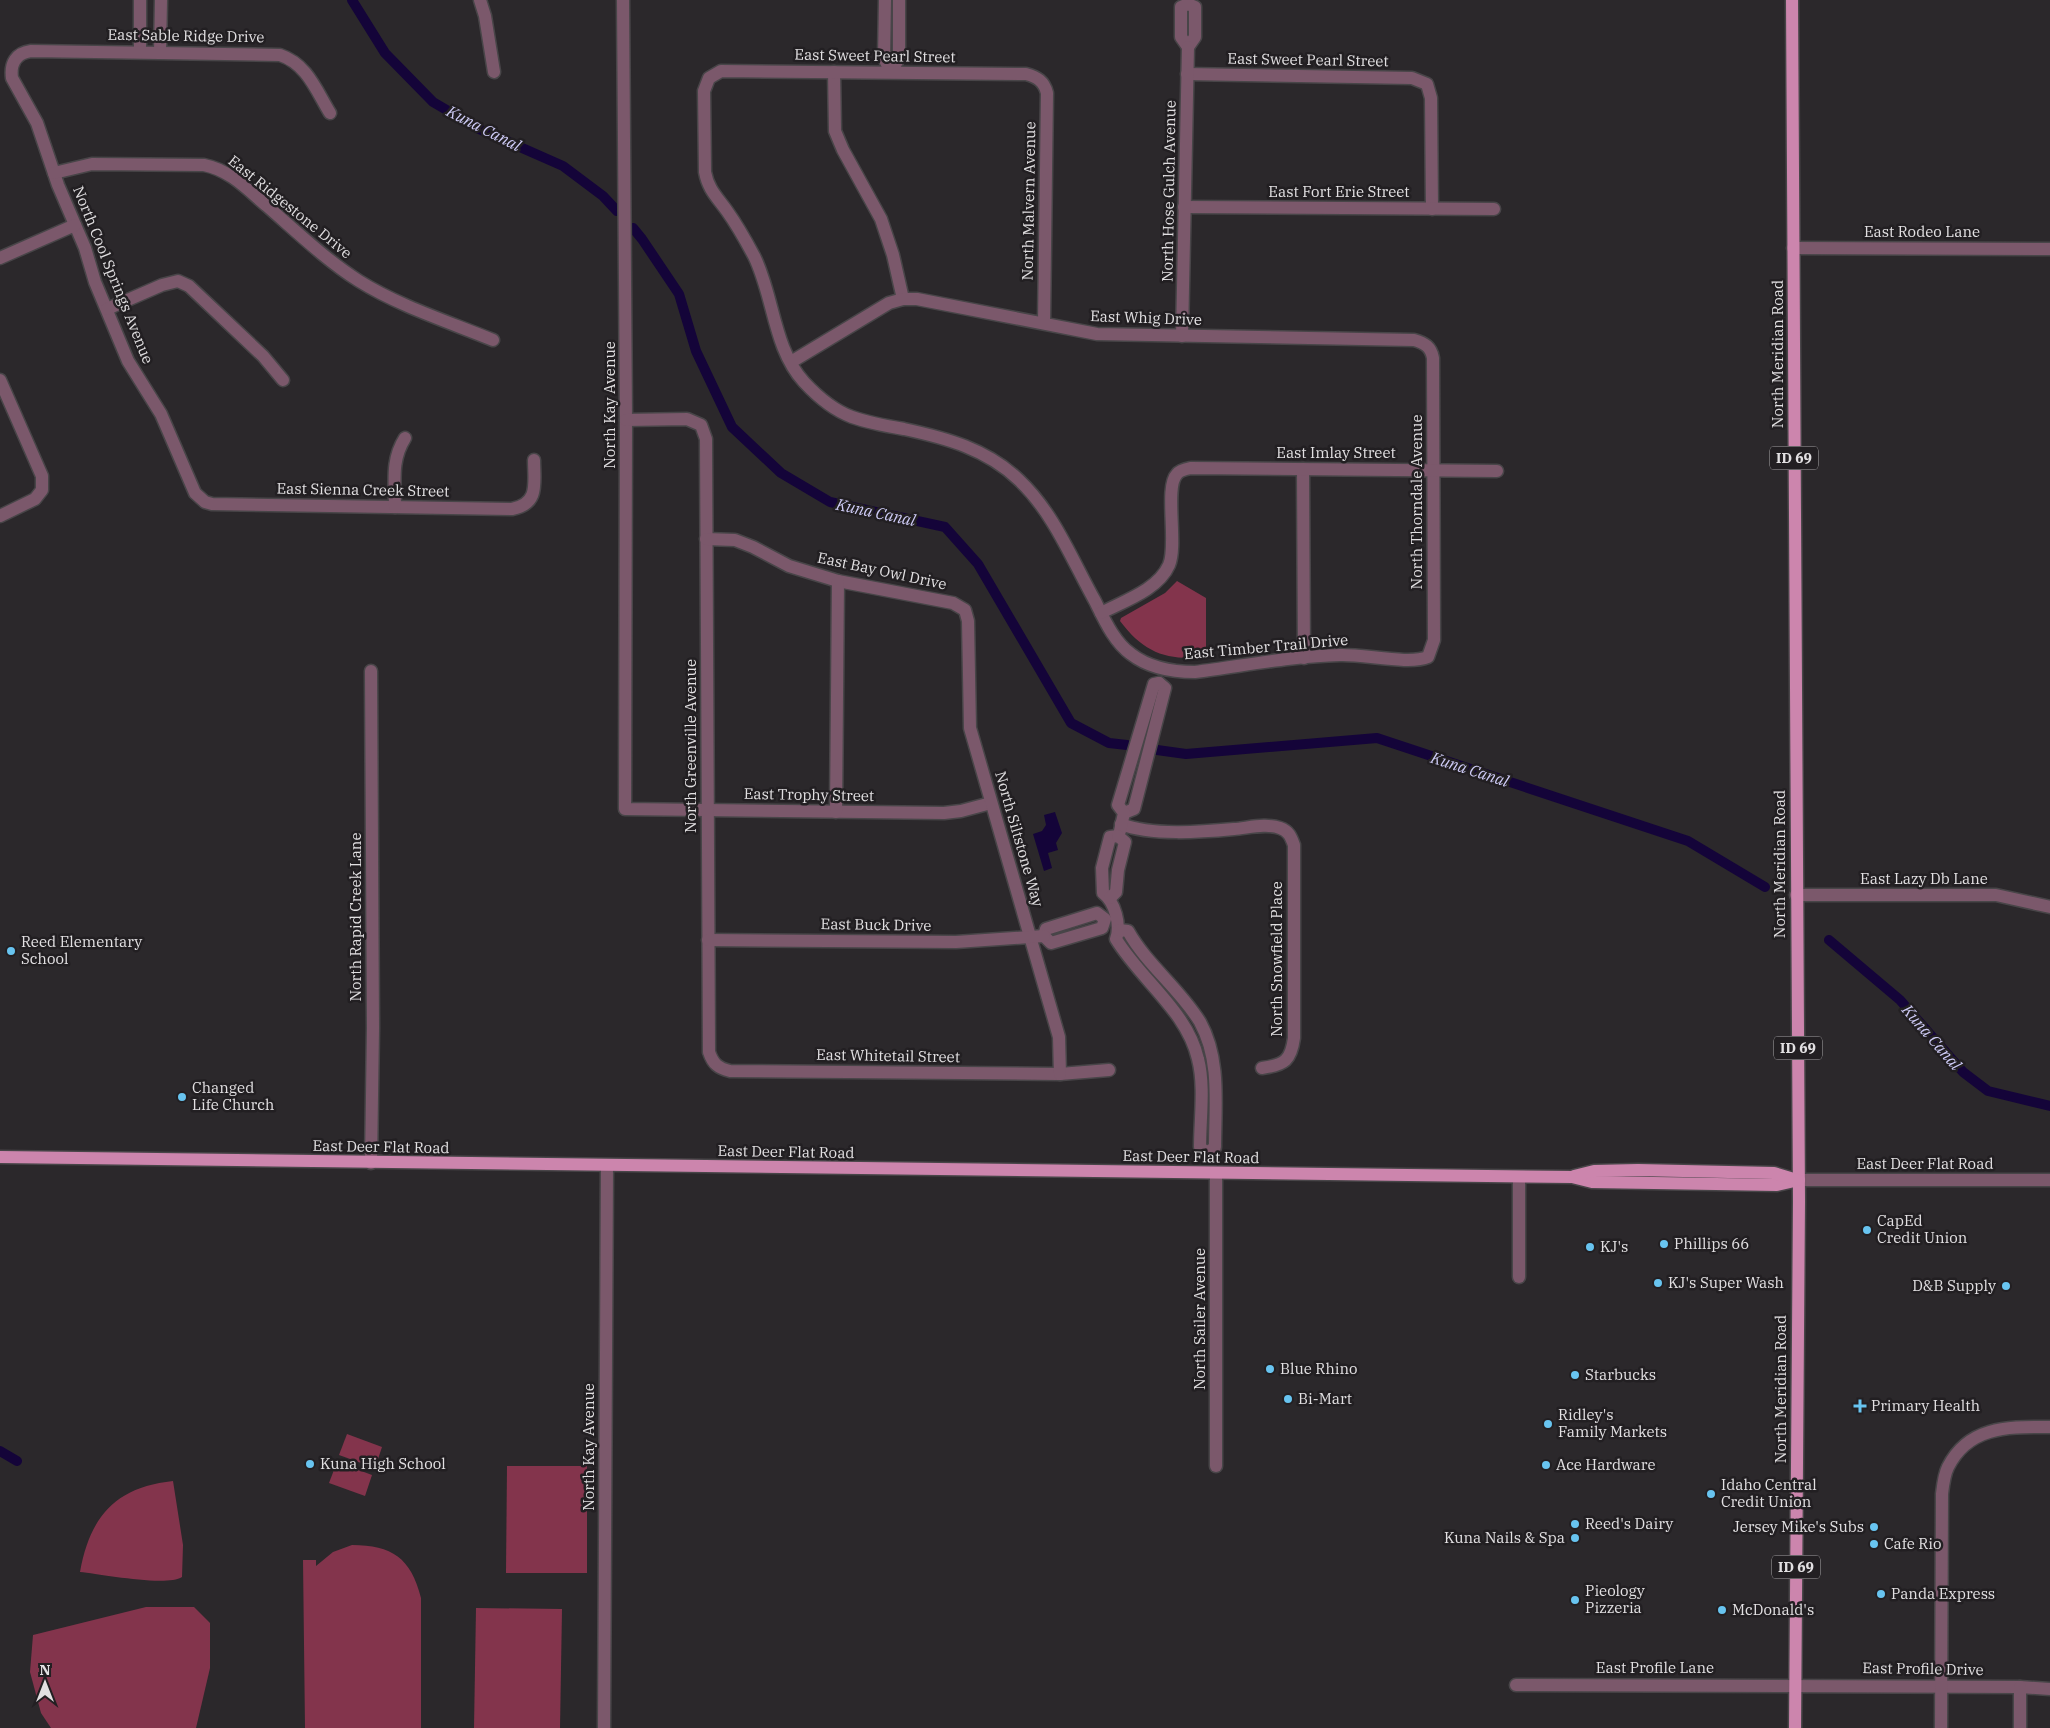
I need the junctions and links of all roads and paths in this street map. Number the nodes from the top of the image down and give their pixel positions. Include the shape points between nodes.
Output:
1 (140, 0) edge
2 (161, 0) edge
3 (480, 0) edge
4 (623, 0) edge
5 (885, 0) edge
6 (899, 0) edge
7 (1792, 0) edge
8 (1188, 2) edge
9 (140, 52) junction
10 (160, 52) junction
11 (14, 60) joint
12 (494, 72) dead end
13 (834, 72) junction
14 (891, 72) junction
15 (1187, 74) junction
16 (709, 78) joint
17 (1042, 81) joint
18 (330, 113) dead end
19 (54, 173) junction
20 (1184, 207) junction
21 (1432, 209) junction
22 (1494, 209) dead end
23 (75, 225) junction
24 (1794, 248) junction
25 (2050, 249) edge
26 (0, 258) edge
27 (904, 299) junction
28 (107, 309) junction
29 (1044, 323) junction
30 (1182, 336) junction
31 (492, 340) dead end
32 (1428, 346) joint
33 (791, 362) junction
34 (283, 380) dead end
35 (0, 382) edge
36 (626, 420) junction
37 (405, 438) dead end
38 (534, 460) dead end
39 (1303, 469) junction
40 (1434, 470) junction
41 (1497, 471) dead end
42 (200, 498) joint
43 (395, 507) junction
44 (0, 516) edge
45 (706, 539) junction
46 (838, 581) junction
47 (965, 610) joint
48 (1101, 613) junction
49 (1428, 657) joint
50 (1304, 658) junction
51 (1163, 669) junction
52 (371, 671) dead end
53 (991, 803) junction
54 (625, 809) joint
55 (708, 810) junction
56 (836, 812) junction
57 (1121, 824) junction
58 (1796, 895) junction
59 (2050, 907) edge
60 (1110, 918) junction
61 (1030, 938) junction
62 (708, 940) junction
63 (716, 1066) joint
64 (1262, 1068) dead end
65 (1109, 1070) dead end
66 (1060, 1074) junction
67 (0, 1157) edge
68 (371, 1163) junction
69 (607, 1166) junction
70 (1212, 1173) junction
71 (1519, 1177) junction
72 (1799, 1180) junction
73 (2050, 1180) edge
74 (1519, 1277) dead end
75 (2050, 1427) edge
76 (1216, 1466) dead end
77 (1795, 1684) junction
78 (1516, 1685) dead end
79 (1942, 1686) junction
80 (2020, 1687) junction
81 (2050, 1688) edge
82 (604, 1728) edge
83 (1795, 1728) edge
84 (1941, 1728) edge
85 (2020, 1728) edge

1 - 9 street
2 - 10 street
3 - 12 street
4 - 36 street, North Kay Avenue
5 - 14 street via 884,58
6 - 14 street via 899,58
7 - 24 main road, North Meridian Road / ID 69
8 - 15 street, North Hose Gulch Avenue via 1181,7 1181,37 1188,48
9 - 10 street, East Sable Ridge Drive
9 - 11 street, East Sable Ridge Drive via 31,51 19,54
10 - 18 street, East Sable Ridge Drive via 271,54 289,58 305,71
11 - 19 street, North Cool Springs Avenue via 12,78 37,123
13 - 14 street, East Sweet Pearl Street
13 - 16 street, East Sweet Pearl Street via 721,71
13 - 27 street via 836,131 881,219
14 - 17 street, East Sweet Pearl Street via 1026,74
15 - 20 street, North Hose Gulch Avenue
15 - 21 street, East Sweet Pearl Street via 1412,78 1427,84 1431,98
16 - 33 street, East Timber Trail Drive via 704,91 707,182 755,258 781,342
17 - 29 street, North Malvern Avenue via 1047,93
19 - 23 street, North Cool Springs Avenue
19 - 31 street, East Ridgestone Drive via 92,164 204,165 218,168 360,282
20 - 21 street, East Fort Erie Street
20 - 30 street, North Hose Gulch Avenue
21 - 22 street, East Fort Erie Street
23 - 26 street
23 - 28 street, North Cool Springs Avenue
24 - 25 street, East Rodeo Lane
24 - 58 main road, North Meridian Road / ID 69
27 - 29 street, East Whig Drive
27 - 33 street, East Whig Drive via 889,303
28 - 34 street via 178,280 189,286 264,356
28 - 42 street, North Cool Springs Avenue via 128,361 161,414
29 - 30 street, East Whig Drive via 1097,334
30 - 32 street, East Whig Drive via 1414,340
32 - 40 street, North Thorndale Avenue via 1433,358
33 - 48 street, East Timber Trail Drive via 817,395 851,417 952,440 978,451 1018,479 1043,508
35 - 44 street via 42,476 42,490 34,499
36 - 45 street, North Greenville Avenue via 687,420 701,425 706,439
36 - 54 street, North Kay Avenue
37 - 43 street via 395,462
38 - 43 street, East Sienna Creek Street via 534,490 527,504 512,509
39 - 40 street, East Imlay Street
39 - 48 street, East Imlay Street via 1191,468 1176,474 1172,488 1170,565 1150,588
39 - 50 street
40 - 41 street, East Imlay Street
40 - 49 street, North Thorndale Avenue via 1434,640
42 - 43 street, East Sienna Creek Street via 212,504
45 - 46 street, East Bay Owl Drive via 735,540 789,566
45 - 55 street, North Greenville Avenue
46 - 47 street, East Bay Owl Drive via 954,603
46 - 56 street
47 - 53 street, North Siltstone Way via 968,621 970,728
48 - 51 street, East Timber Trail Drive via 1112,633 1130,654
49 - 50 street, East Timber Trail Drive via 1419,661 1368,656
50 - 51 street, East Timber Trail Drive via 1195,672
51 - 57 street via 1159,683 1165,688 1134,809
52 - 68 street, North Rapid Creek Lane
53 - 56 street, East Trophy Street via 953,812
53 - 61 street, North Siltstone Way
54 - 55 street, East Trophy Street
55 - 56 street, East Trophy Street
55 - 62 street, North Greenville Avenue
57 - 60 street via 1125,842 1116,892 1110,898
57 - 64 street, North Snowfield Place via 1152,831 1271,826 1287,831 1294,845 1293,1051 1278,1066
58 - 59 street, East Lazy Db Lane via 1996,895
58 - 72 main road, North Meridian Road / ID 69
60 - 61 street, East Buck Drive via 1097,913 1046,929 1044,936
60 - 70 street, North Sailer Avenue via 1119,930 1128,931 1136,945 1190,1008 1208,1039 1215,1085 1215,1147 1207,1153
61 - 62 street, East Buck Drive via 956,942
61 - 66 street, North Siltstone Way via 1059,1036
62 - 63 street, North Greenville Avenue via 709,1052
63 - 66 street, East Whitetail Street via 730,1071
65 - 66 street, East Whitetail Street
67 - 68 main road, East Deer Flat Road
68 - 69 main road, East Deer Flat Road
69 - 70 main road, East Deer Flat Road
69 - 82 street, North Kay Avenue
70 - 71 main road, East Deer Flat Road
70 - 76 street, North Sailer Avenue
71 - 72 main road, East Deer Flat Road via 1572,1177 1592,1182 1777,1185
71 - 74 street
72 - 73 street, East Deer Flat Road
72 - 77 main road, North Meridian Road / ID 69
75 - 79 street via 2010,1427 1986,1432 1964,1445 1948,1468 1942,1494
77 - 78 street, East Profile Lane
77 - 79 street, East Profile Drive
77 - 83 main road, North Meridian Road / ID 69
79 - 80 street, East Profile Drive
79 - 84 street
80 - 81 street, East Profile Drive
80 - 85 street

